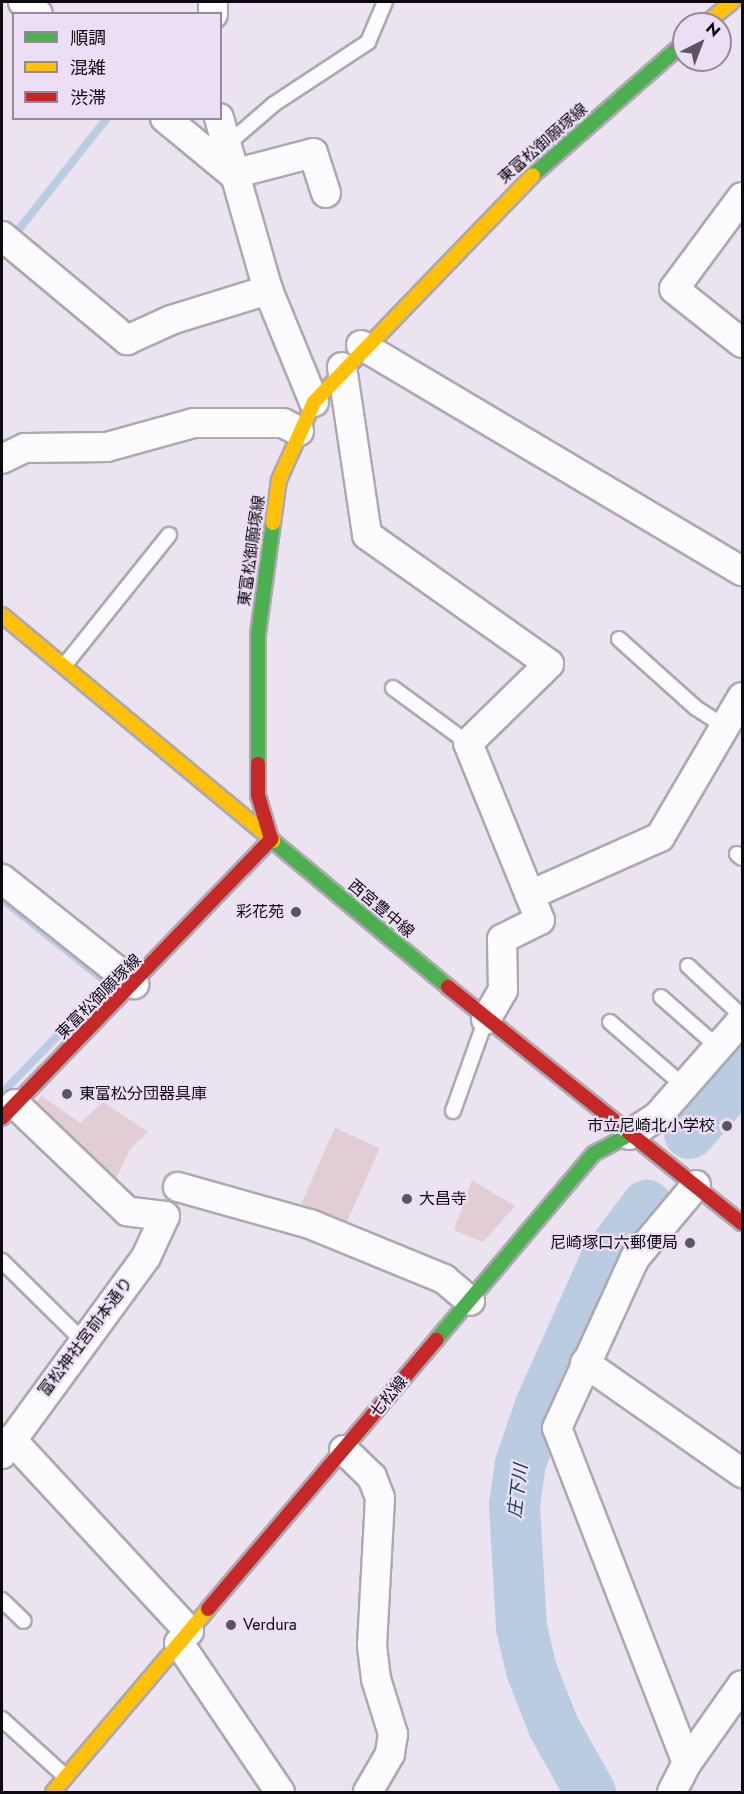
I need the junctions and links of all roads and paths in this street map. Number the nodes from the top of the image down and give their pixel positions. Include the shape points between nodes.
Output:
1 (23, 2) edge
2 (385, 2) edge
3 (36, 12) edge
4 (672, 53) edge
5 (167, 120) edge
6 (222, 128) edge
7 (233, 174) junction
8 (326, 193) dead end
9 (742, 197) edge
10 (2, 236) edge
11 (268, 290) junction
12 (742, 343) edge
13 (362, 345) junction
14 (342, 367) junction
15 (314, 402) junction
16 (299, 431) junction
17 (2, 459) edge
18 (168, 535) dead end
19 (742, 571) edge
20 (2, 615) edge
21 (619, 639) dead end
22 (64, 666) junction
23 (393, 688) dead end
24 (742, 697) edge
25 (725, 727) junction
26 (468, 743) junction
27 (271, 839) junction
28 (2, 879) edge
29 (530, 896) junction
30 (688, 966) dead end
31 (134, 984) junction
32 (660, 997) dead end
33 (742, 1018) edge
34 (486, 1019) junction
35 (610, 1022) dead end
36 (718, 1047) junction
37 (684, 1086) junction
38 (8, 1111) edge
39 (453, 1111) dead end
40 (629, 1135) junction
41 (696, 1185) junction
42 (178, 1187) dead end
43 (742, 1223) edge
44 (2, 1261) edge
45 (470, 1301) junction
46 (83, 1341) junction
47 (585, 1363) junction
48 (8, 1434) edge
49 (344, 1450) junction
50 (742, 1473) edge
51 (2, 1600) edge
52 (24, 1621) dead end
53 (184, 1637) junction
54 (741, 1688) edge
55 (2, 1719) edge
56 (687, 1763) junction
57 (66, 1777) junction
58 (53, 1792) edge
59 (280, 1792) edge
60 (368, 1792) edge
61 (672, 1792) edge

1 - 3 street
2 - 6 lane via 368,42 274,104 237,136
4 - 13 main road, 東富松御願塚線 via 505,199
5 - 7 street
6 - 7 street
7 - 8 street via 313,153
7 - 11 street
9 - 12 street via 674,289
10 - 11 street via 127,340 171,320
11 - 15 street
13 - 14 main road, 東富松御願塚線
13 - 19 street
14 - 15 main road, 東富松御願塚線
14 - 26 street via 367,535 549,664
15 - 16 main road, 東富松御願塚線
16 - 17 street via 283,423 194,423 107,447 25,448
16 - 27 main road, 東富松御願塚線 via 279,480 258,634 258,795
18 - 22 lane
20 - 22 main road, 西宮豊中線
21 - 25 lane via 696,708
22 - 27 main road, 西宮豊中線
23 - 26 lane
24 - 25 street
25 - 29 street via 660,837
26 - 29 street
27 - 31 main road, 東富松御願塚線
27 - 34 main road, 西宮豊中線
28 - 31 street
29 - 34 street via 540,920 502,939 503,990
30 - 33 lane
31 - 38 main road, 東富松御願塚線
32 - 36 lane
33 - 36 street, 七松線
34 - 39 lane
34 - 40 main road, 西宮豊中線
35 - 37 lane
36 - 37 street, 七松線
37 - 40 street, 七松線 via 657,1117
38 - 46 street, 富松神社宮前本通り via 128,1211 165,1216 146,1257
40 - 41 main road, 西宮豊中線
40 - 45 main road, 七松線 via 593,1154
41 - 43 main road, 西宮豊中線
41 - 47 street via 635,1258
42 - 45 street via 310,1224 444,1279
44 - 46 lane
45 - 49 main road, 七松線
46 - 48 street, 富松神社宮前本通り
47 - 50 street
47 - 56 street via 557,1428
48 - 53 street
49 - 53 main road, 七松線
49 - 60 street via 372,1477 380,1498 372,1646 376,1679 393,1734 390,1754
51 - 52 lane
53 - 57 main road, 七松線
53 - 59 street
54 - 56 street
55 - 57 lane
56 - 61 street
57 - 58 main road, 七松線

